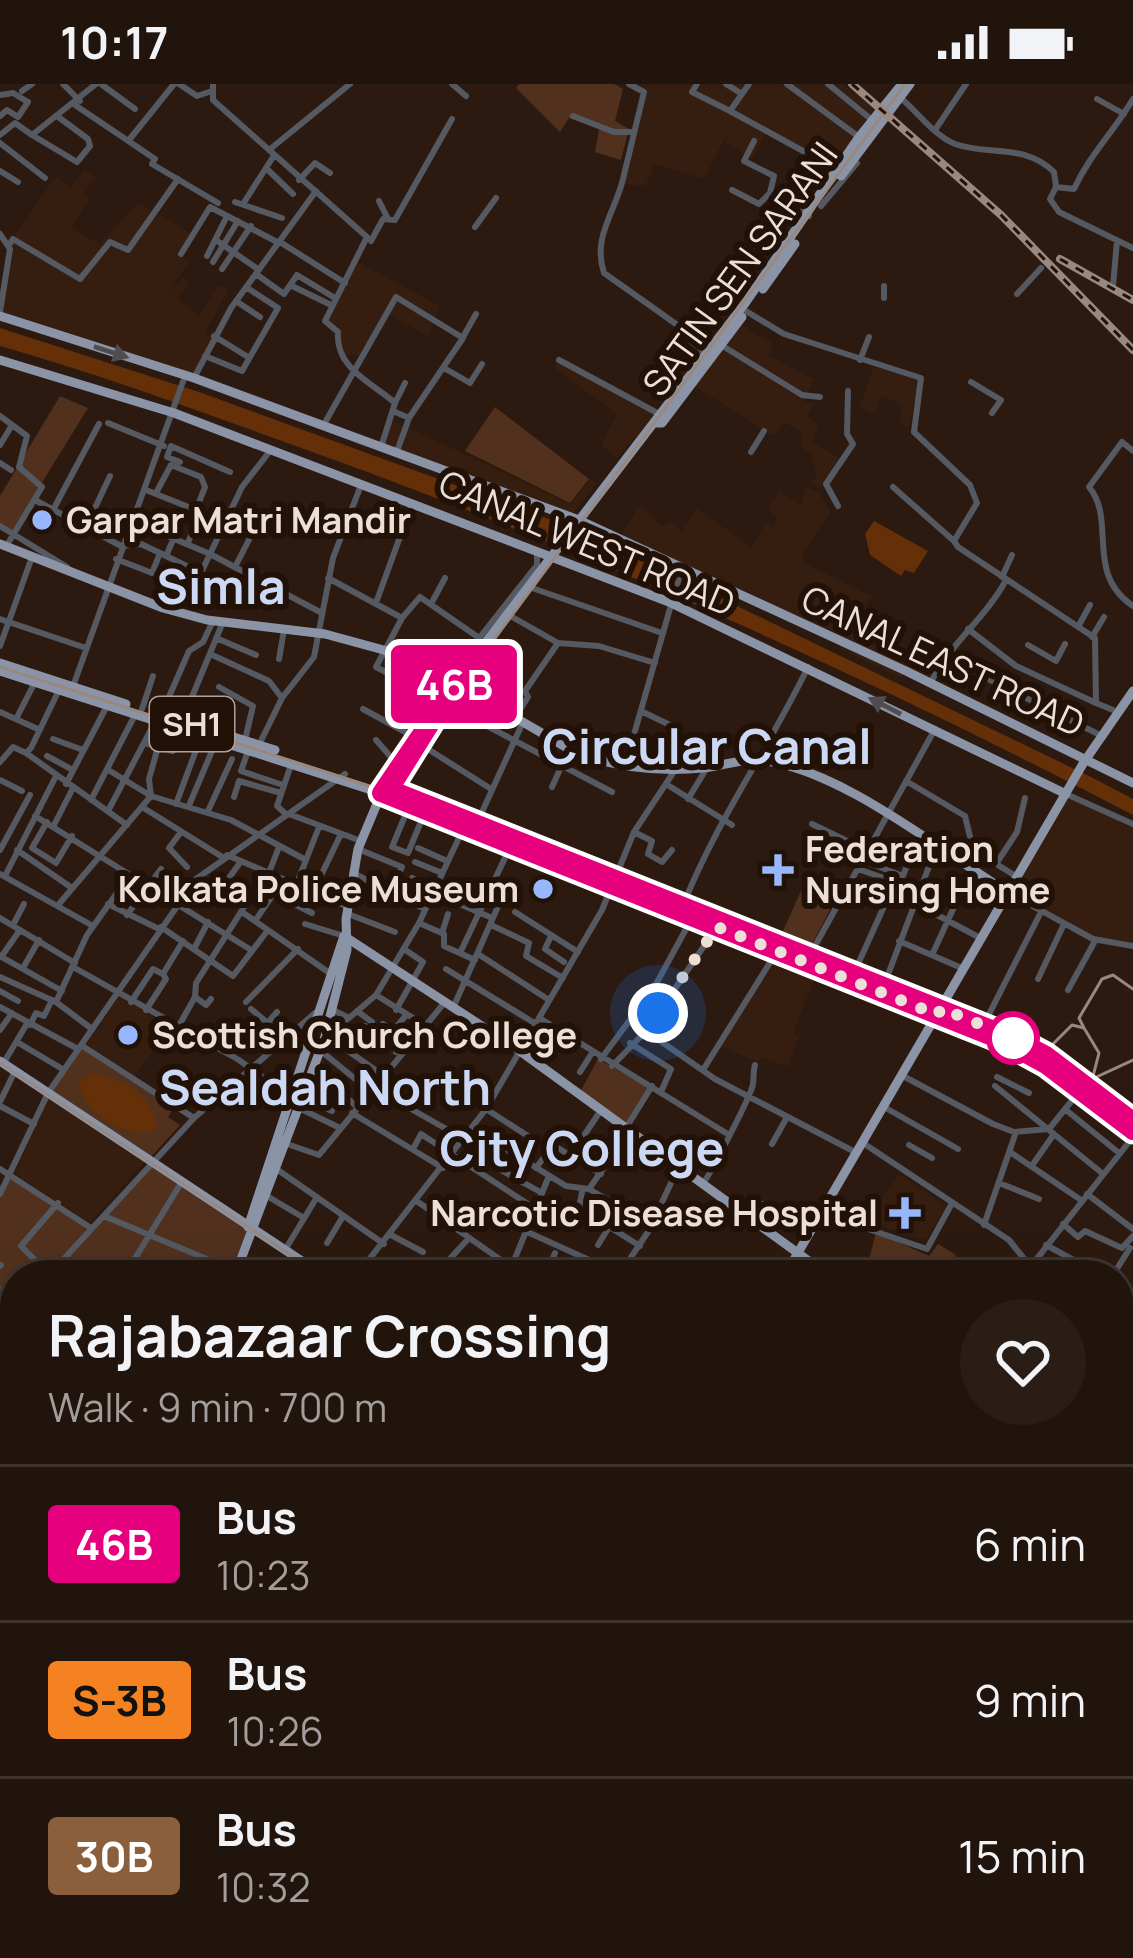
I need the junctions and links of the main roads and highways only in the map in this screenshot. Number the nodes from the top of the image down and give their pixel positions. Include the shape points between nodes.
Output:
1 (908, 84) edge
2 (875, 123) junction
3 (743, 310) junction
4 (0, 314) edge
5 (0, 360) edge
6 (661, 418) junction
7 (579, 520) junction
8 (3, 546) edge
9 (550, 555) junction
10 (0, 667) edge
11 (457, 682) junction
12 (72, 689) junction
13 (1133, 691) edge
14 (444, 703) junction
15 (139, 711) junction
16 (181, 724) junction
17 (420, 736) junction
18 (252, 746) junction
19 (1086, 761) junction
20 (342, 776) junction
21 (1133, 783) edge
22 (391, 790) junction
23 (1067, 791) junction
24 (472, 825) junction
25 (615, 881) junction
26 (1009, 893) junction
27 (683, 907) junction
28 (344, 936) junction
29 (328, 1007) junction
30 (939, 1012) junction
31 (2, 1062) edge
32 (309, 1068) junction
33 (1082, 1088) junction
34 (1133, 1121) edge
35 (1133, 1134) edge
36 (273, 1166) junction
37 (250, 1229) junction
38 (798, 1252) junction
39 (240, 1260) edge
40 (300, 1260) edge
41 (793, 1260) edge
42 (808, 1260) edge

1 - 2 main road, SATIN SEN SARANI
2 - 3 main road, SATIN SEN SARANI
2 - 3 main road, SATIN SEN SARANI
3 - 6 main road, SATIN SEN SARANI
3 - 6 main road, SATIN SEN SARANI
4 -> 7 main road, CANAL EAST ROAD
5 - 9 main road, CANAL WEST ROAD via 174,410
6 - 7 main road, SATIN SEN SARANI
7 - 9 main road, SATIN SEN SARANI
7 - 19 main road, CANAL EAST ROAD
8 - 11 main road via 218,621 386,648
9 - 11 main road, SATIN SEN SARANI
23 -> 9 main road, CANAL WEST ROAD via 669,600
10 - 12 main road, SH1
10 - 12 main road, SH1
11 - 14 main road, SATIN SEN SARANI
11 - 26 main road via 569,749 625,766 761,761 822,779
12 - 15 main road, SH1
12 - 15 main road, SH1
13 - 19 main road
14 - 17 main road
14 - 17 main road
15 - 16 main road, SH1
16 - 18 main road, SH1
16 - 18 main road, SH1
17 - 22 main road
17 - 22 main road
18 - 20 main road, SH1
18 - 20 main road, SH1
19 - 21 main road, CANAL EAST ROAD
19 - 23 main road
20 - 22 main road, SH1
22 - 24 main road, SH1
22 - 24 main road, SH1
22 - 28 main road via 354,867
23 - 26 main road
24 - 25 main road, SH1
24 - 25 main road, SH1
25 - 27 main road, SH1
25 - 27 main road, SH1
26 - 30 main road
27 - 30 main road, SH1
27 - 30 main road via 692,918
28 - 29 main road
28 - 29 main road via 347,950
28 - 38 main road via 520,1051
29 - 32 main road
29 - 32 main road via 321,1051
30 - 33 main road
30 - 33 main road, SH1 via 1046,1055
30 - 38 main road
31 - 37 main road
32 - 36 main road
33 - 34 main road, SH1
33 - 35 main road
36 - 37 main road
36 - 37 main road
37 - 39 main road
37 - 40 main road
38 - 41 main road
38 - 42 main road

